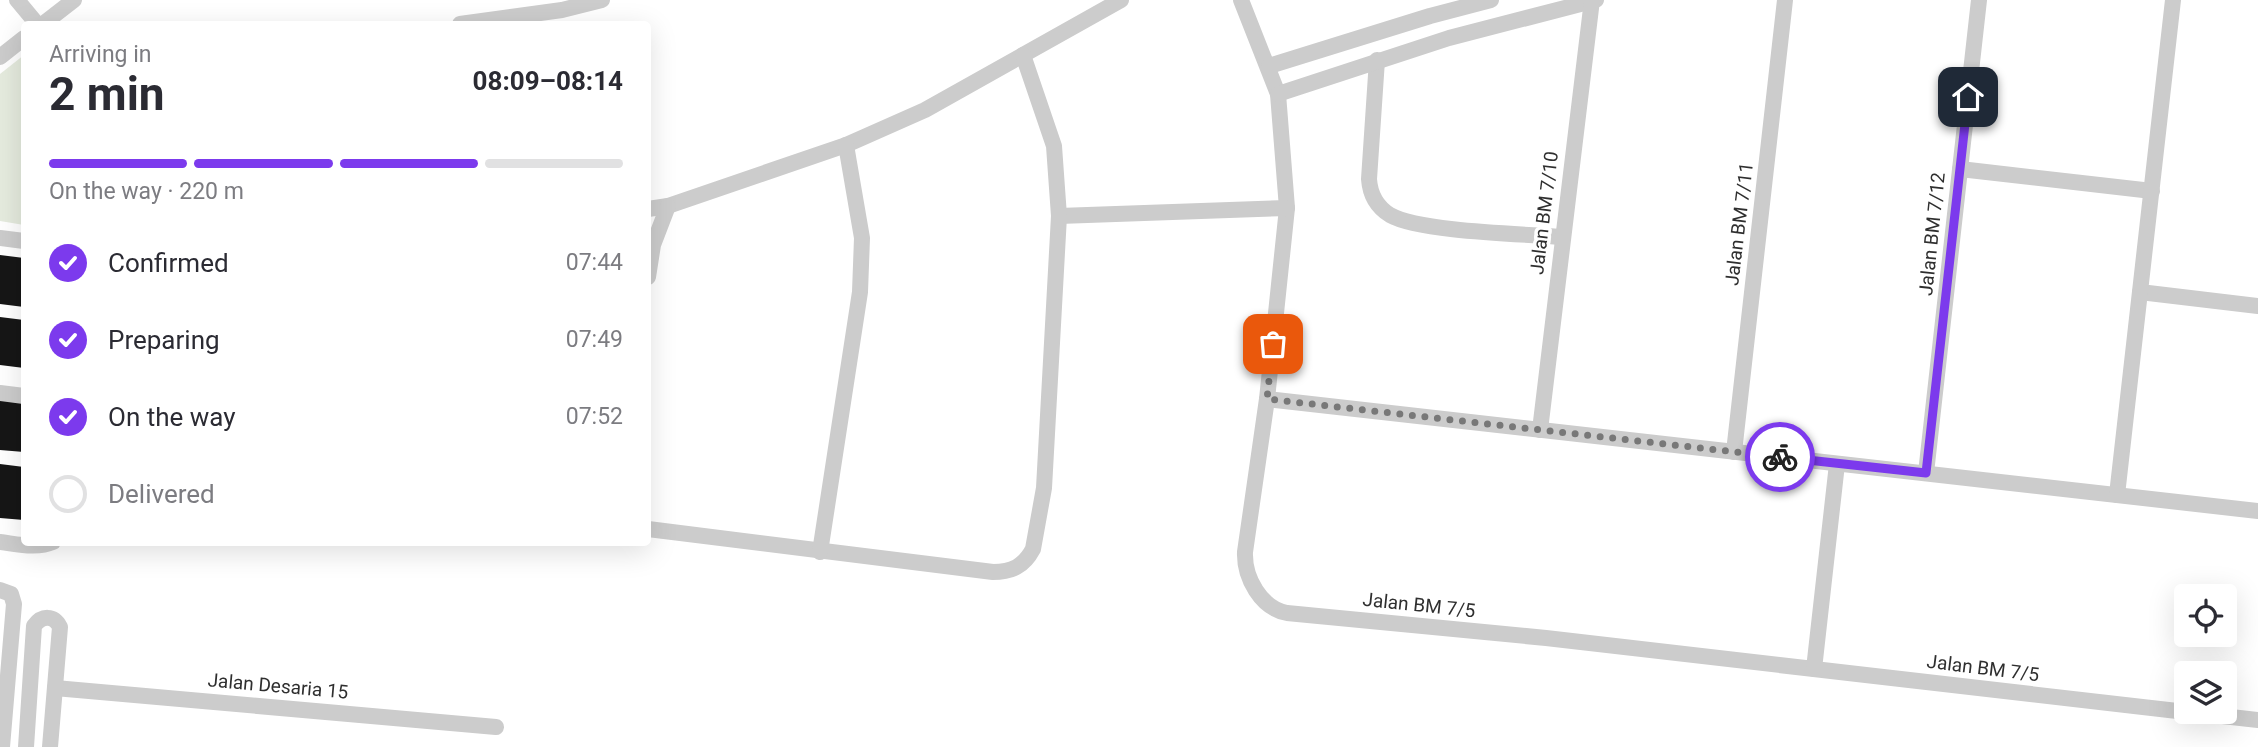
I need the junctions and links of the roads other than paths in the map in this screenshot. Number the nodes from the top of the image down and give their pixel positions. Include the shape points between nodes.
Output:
1 (17, 0) edge
2 (74, 0) edge
3 (602, 0) edge
4 (1121, 0) edge
5 (1241, 0) edge
6 (1424, 0) edge
7 (1491, 0) edge
8 (1593, 0) edge
9 (1785, 0) edge
10 (1979, 0) edge
11 (2173, 0) edge
12 (1430, 16) junction
13 (34, 21) edge
14 (47, 21) edge
15 (482, 21) edge
16 (21, 40) edge
17 (1023, 55) junction
18 (0, 57) edge
19 (1377, 60) junction
20 (1269, 66) junction
21 (1278, 94) junction
22 (846, 145) junction
23 (1960, 169) junction
24 (2152, 191) junction
25 (668, 206) junction
26 (1287, 208) junction
27 (651, 209) edge
28 (1059, 216) junction
29 (1562, 237) junction
30 (0, 238) edge
31 (21, 241) edge
32 (651, 258) edge
33 (2140, 292) junction
34 (2258, 306) edge
35 (0, 393) edge
36 (21, 396) edge
37 (1267, 399) junction
38 (1540, 430) junction
39 (1734, 452) junction
40 (1837, 464) junction
41 (1926, 473) junction
42 (2117, 495) junction
43 (2258, 511) edge
44 (651, 529) edge
45 (0, 542) edge
46 (21, 544) edge
47 (820, 552) junction
48 (0, 590) edge
49 (1814, 669) junction
50 (55, 688) junction
51 (2174, 711) edge
52 (2237, 718) edge
53 (2258, 720) edge
54 (496, 727) dead end
55 (1, 741) edge
56 (26, 747) edge
57 (50, 747) edge

1 - 13 street
2 - 14 street
3 - 15 street
4 - 17 street
5 - 20 street, Jalan BM 7/5
6 - 12 street
7 - 12 street
8 - 19 street
8 - 29 street, Jalan BM 7/10
9 - 39 street, Jalan BM 7/11
10 - 23 street, Jalan BM 7/12
11 - 24 street
12 - 20 street
16 - 18 street
17 - 22 street via 925,110
17 - 28 street via 1054,146
19 - 21 street
19 - 29 street via 1369,179 1373,196 1384,210 1399,219 1441,227
20 - 21 street, Jalan BM 7/5
21 - 26 street, Jalan BM 7/5
22 - 25 street
22 - 47 street via 862,238 860,292
23 - 24 street
23 - 41 street, Jalan BM 7/12
24 - 33 street
25 - 27 street
25 - 32 street
26 - 28 street
26 - 37 street, Jalan BM 7/5
28 - 47 street via 1044,488 1028,558 1013,570 993,572
29 - 38 street, Jalan BM 7/10
30 - 31 street
33 - 34 street
33 - 42 street
35 - 36 street
37 - 38 street
37 - 49 street, Jalan BM 7/5 via 1245,558 1258,593 1273,608
38 - 39 street
39 - 40 street
40 - 41 street
40 - 49 street
41 - 42 street
42 - 43 street
44 - 47 street
45 - 46 street
48 - 55 street via 11,594 13,607
49 - 51 street, Jalan BM 7/5
50 - 54 street, Jalan Desaria 15
50 - 56 street via 60,627 53,619 42,618 34,626
50 - 57 street
52 - 53 street, Jalan BM 7/5

